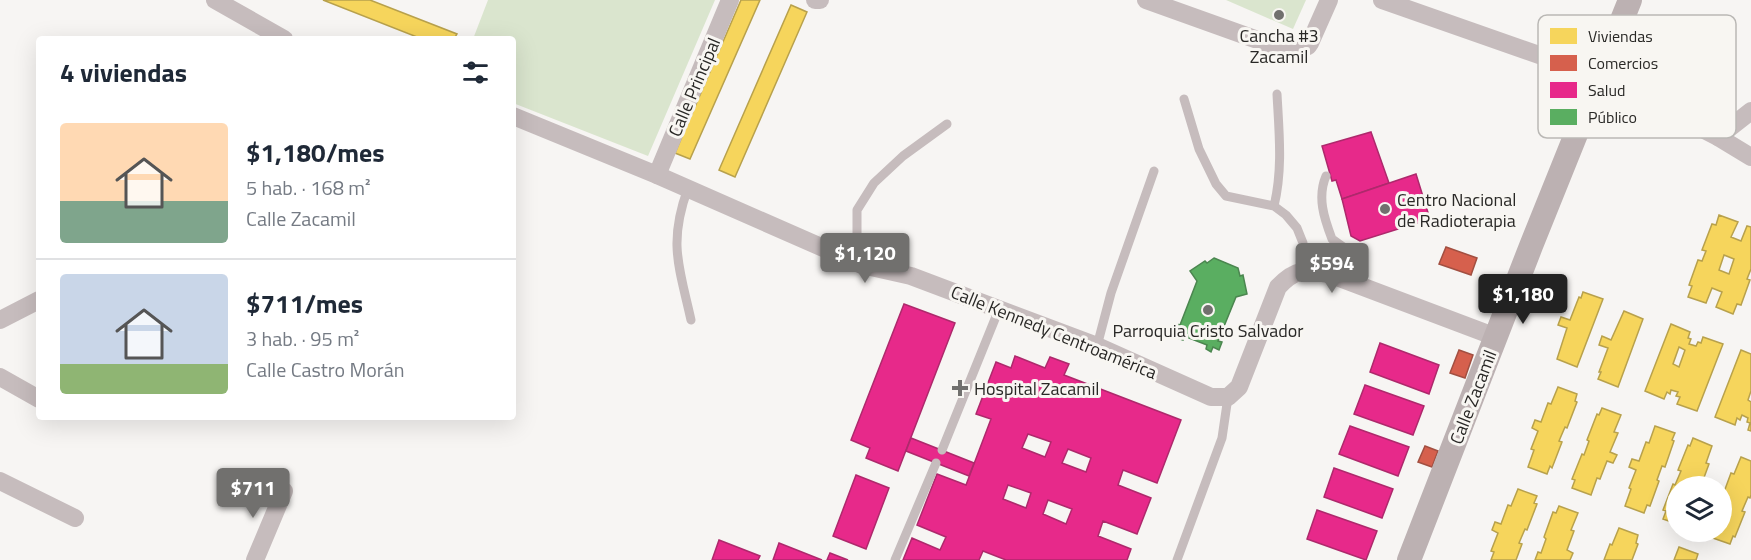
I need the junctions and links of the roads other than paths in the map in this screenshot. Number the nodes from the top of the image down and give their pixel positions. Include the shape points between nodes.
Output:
1 (215, 0) edge
2 (730, 0) edge
3 (815, 0) edge
4 (820, 0) edge
5 (1146, 0) edge
6 (1329, 0) edge
7 (1382, 0) edge
8 (1630, 0) edge
9 (1624, 15) edge
10 (279, 36) edge
11 (1538, 55) edge
12 (1277, 94) dead end
13 (1184, 99) dead end
14 (1751, 111) edge
15 (516, 117) edge
16 (1736, 123) edge
17 (947, 124) dead end
18 (1575, 138) edge
19 (1720, 138) edge
20 (1751, 158) edge
21 (1154, 171) dead end
22 (657, 175) junction
23 (1326, 176) dead end
24 (688, 188) junction
25 (1274, 206) junction
26 (861, 265) junction
27 (1301, 270) junction
28 (1344, 279) junction
29 (36, 302) edge
30 (999, 309) junction
31 (0, 320) edge
32 (691, 320) dead end
33 (1496, 337) junction
34 (1097, 346) junction
35 (0, 377) edge
36 (36, 397) edge
37 (1228, 397) junction
38 (942, 450) dead end
39 (936, 463) dead end
40 (0, 481) edge
41 (284, 491) dead end
42 (75, 518) dead end
43 (1410, 559) edge
44 (255, 560) edge
45 (895, 560) edge
46 (1178, 560) edge

1 - 10 street
2 - 22 street, Calle Principal
3 - 4 street
5 - 6 street via 1274,46 1299,49 1310,43
7 - 11 street
8 - 9 street, Calle Zacamil
12 - 25 lane via 1281,163
13 - 25 lane via 1199,149 1226,196
14 - 16 street
15 - 22 street, Calle Kennedy Centroamérica
17 - 26 lane via 874,183 857,210
18 - 33 street, Calle Zacamil
19 - 20 street
21 - 34 lane via 1111,293
22 - 24 street, Calle Kennedy Centroamérica
23 - 28 lane via 1320,200 1332,239 1348,254
24 - 26 street, Calle Kennedy Centroamérica
24 - 32 lane via 676,231 676,258
25 - 27 lane via 1297,228 1303,243
26 - 30 street, Calle Kennedy Centroamérica via 911,276
27 - 28 street
27 - 37 street via 1278,287 1239,387
28 - 33 street
29 - 31 street
30 - 34 street, Calle Kennedy Centroamérica
30 - 38 lane
33 - 43 street, Calle Zacamil
34 - 37 street, Calle Kennedy Centroamérica via 1211,398
35 - 36 street
37 - 46 lane via 1222,438
39 - 45 lane
40 - 42 street
41 - 44 street

